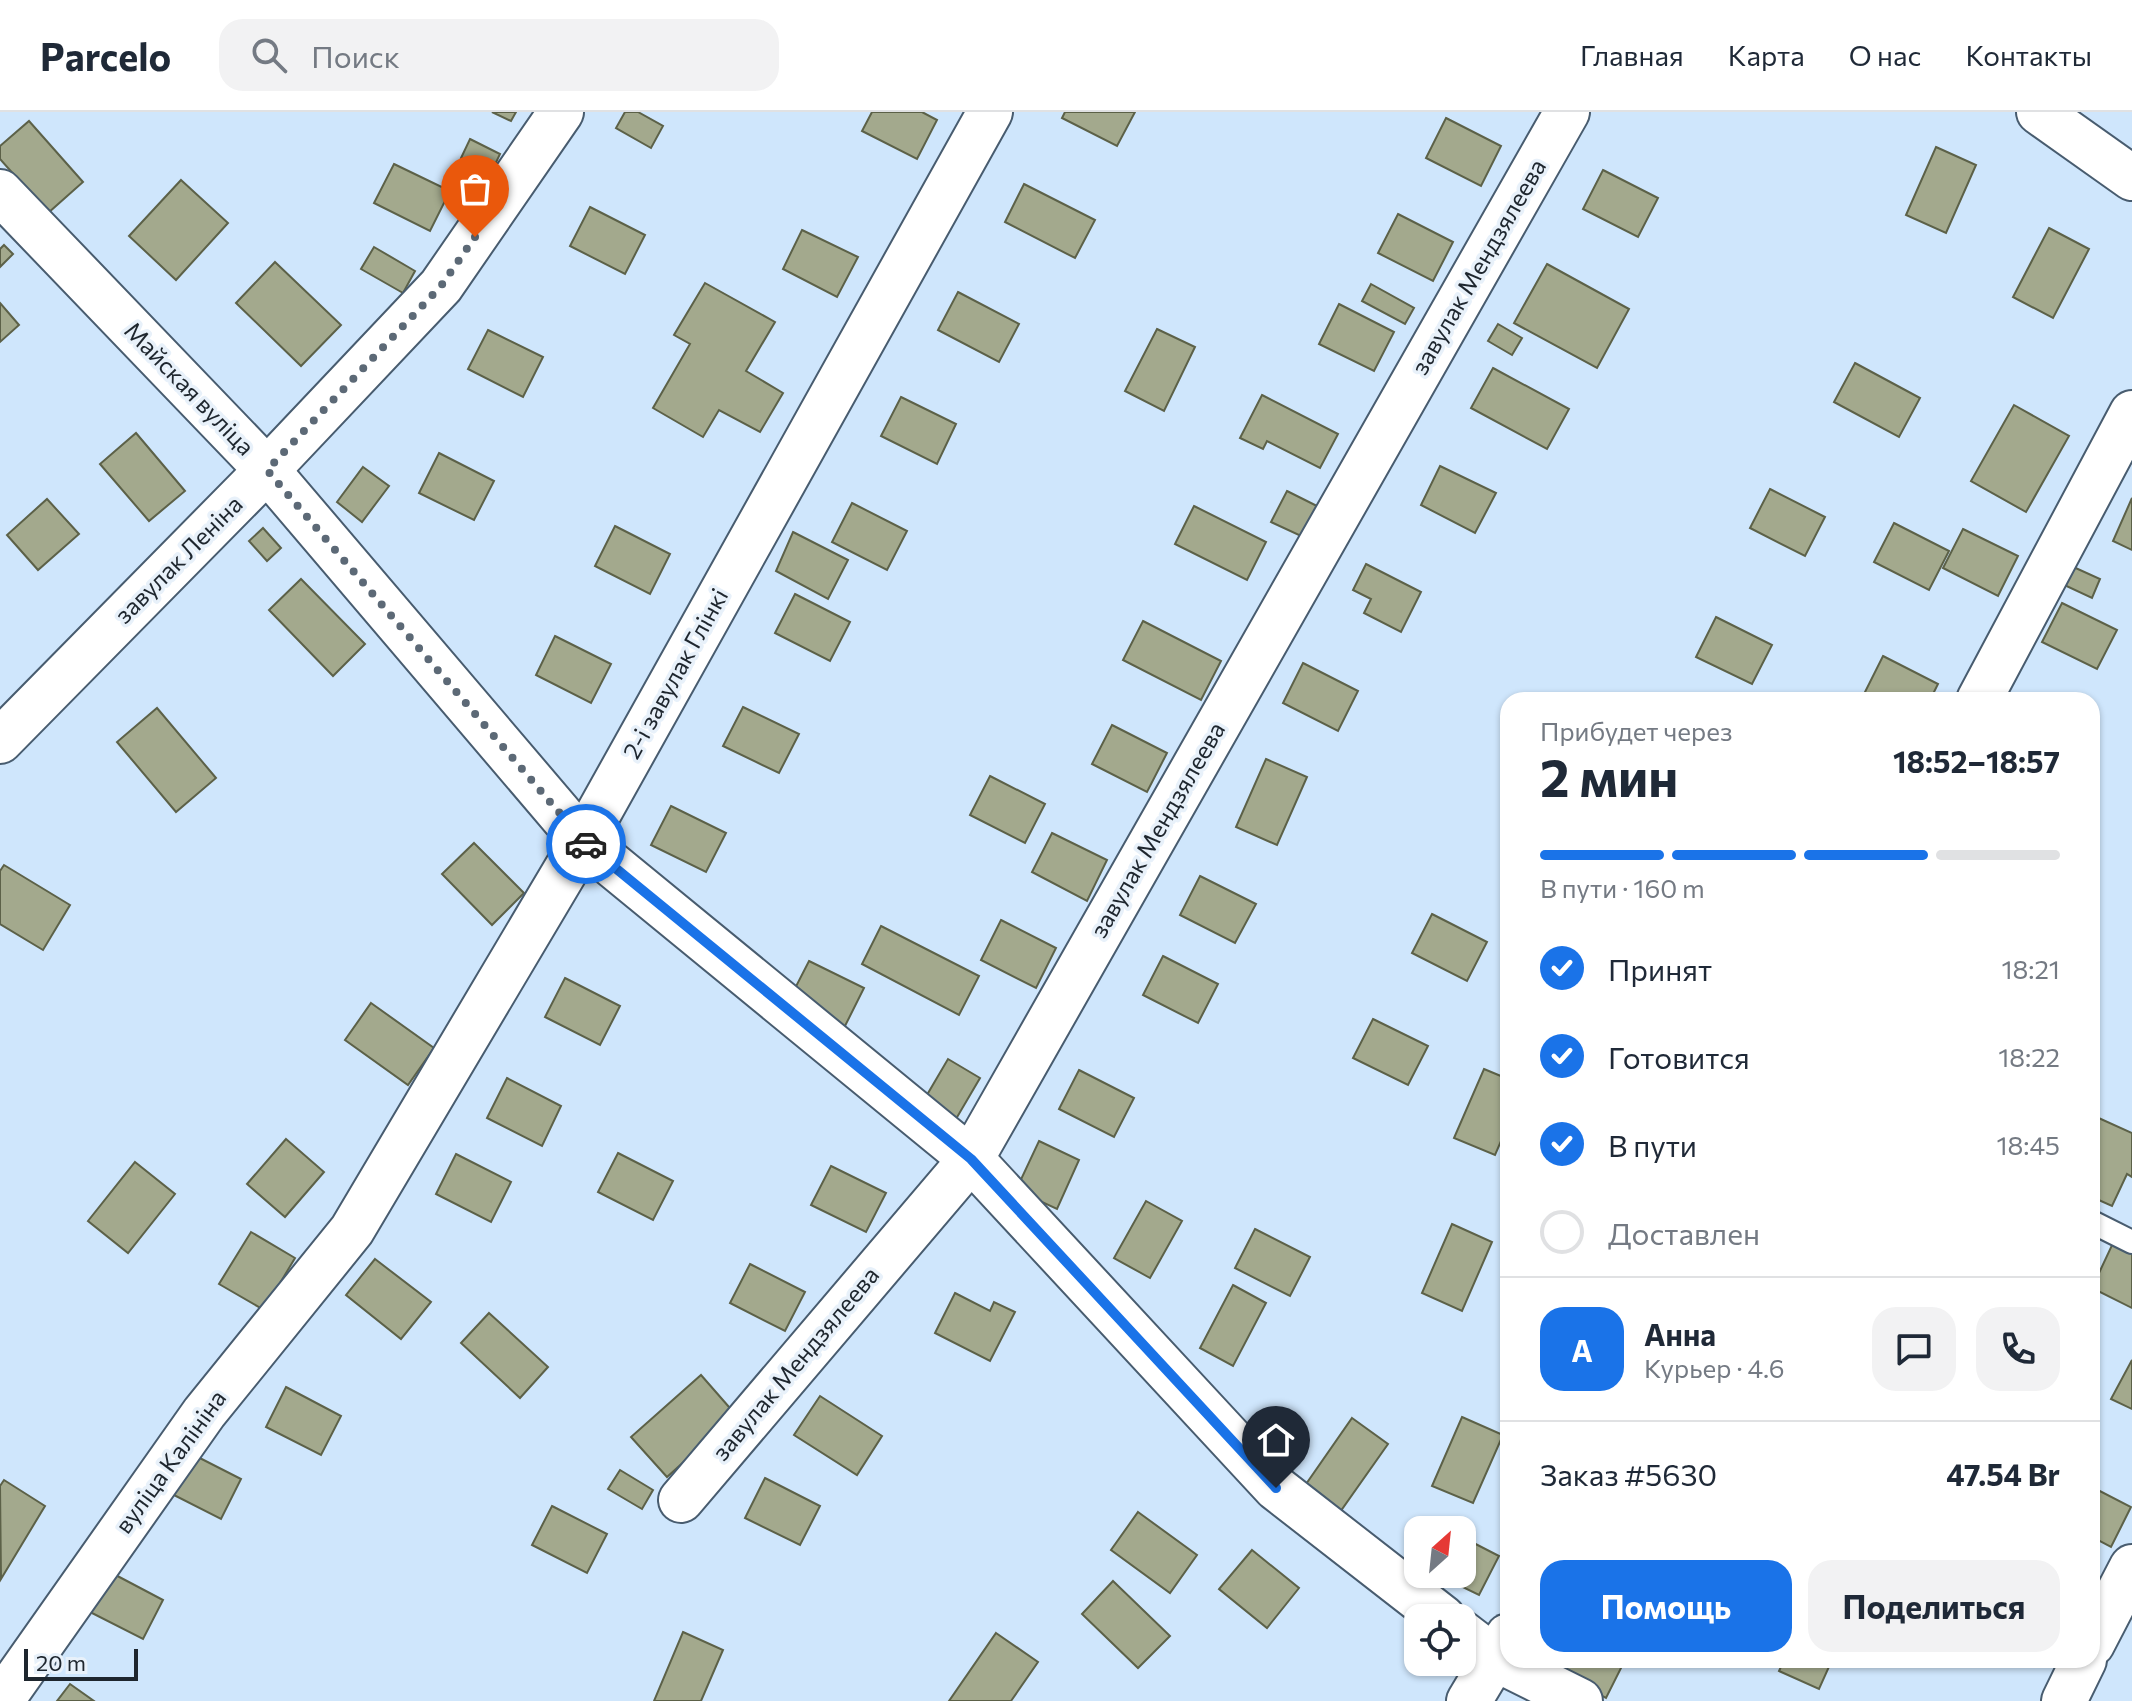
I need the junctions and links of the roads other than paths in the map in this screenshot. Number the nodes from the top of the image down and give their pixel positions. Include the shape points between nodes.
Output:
1 (561, 112) edge
2 (990, 112) edge
3 (1567, 112) edge
4 (2039, 112) edge
5 (2132, 178) edge
6 (0, 192) edge
7 (2132, 413) edge
8 (267, 470) junction
9 (1983, 692) edge
10 (0, 741) edge
11 (583, 841) junction
12 (971, 1159) junction
13 (2100, 1226) edge
14 (352, 1230) joint
15 (2132, 1242) edge
16 (681, 1500) dead end
17 (2132, 1567) edge
18 (1425, 1604) edge
19 (2100, 1629) edge
20 (1476, 1638) edge
21 (1500, 1647) edge
22 (1500, 1651) edge
23 (1531, 1668) edge
24 (2080, 1668) edge
25 (1, 1701) edge
26 (1469, 1701) edge
27 (1580, 1701) edge
28 (2064, 1701) edge

1 - 8 street, завулак Леніна via 441,286
2 - 11 street, 2-і завулак Глінкі
3 - 12 street, завулак Мендзялеева
4 - 5 street
6 - 8 street, Майская вуліца
7 - 9 street
8 - 10 street, завулак Леніна
8 - 11 street, Майская вуліца
11 - 12 street, Майская вуліца
11 - 14 street, 2-і завулак Глінкі
12 - 16 street, завулак Мендзялеева
12 - 18 street, Майская вуліца via 1276,1488
13 - 15 lane
14 - 25 street, вуліца Калініна via 204,1413
17 - 19 street
20 - 21 street
22 - 26 street
23 - 27 street
24 - 28 street

